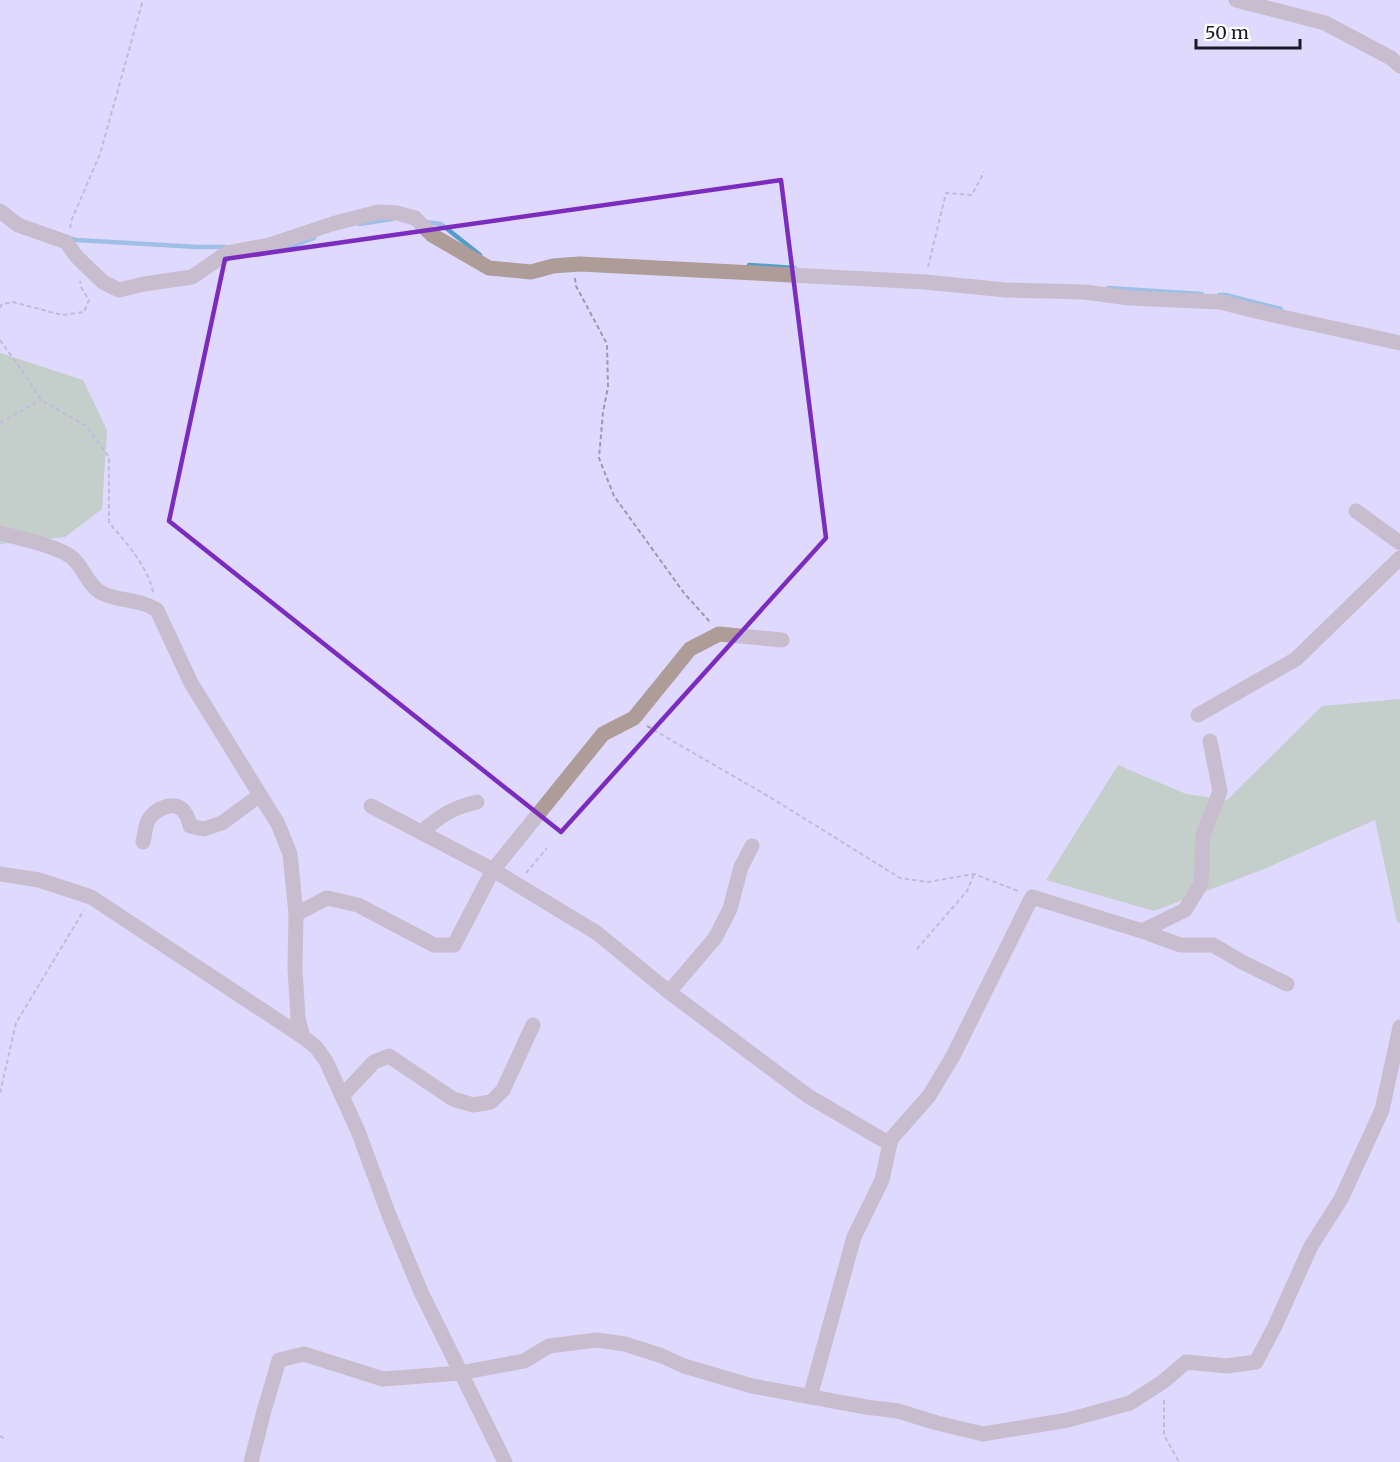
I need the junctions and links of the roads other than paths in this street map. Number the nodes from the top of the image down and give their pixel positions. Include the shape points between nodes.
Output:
1 (1236, 0) edge
2 (1397, 57) edge
3 (0, 211) edge
4 (1400, 343) edge
5 (1356, 511) dead end
6 (0, 532) edge
7 (1400, 543) edge
8 (1400, 558) edge
9 (782, 640) dead end
10 (1198, 715) dead end
11 (1210, 741) dead end
12 (260, 795) junction
13 (477, 802) dead end
14 (371, 806) dead end
15 (421, 832) junction
16 (143, 842) dead end
17 (752, 846) dead end
18 (493, 870) junction
19 (0, 874) edge
20 (296, 914) junction
21 (1142, 931) junction
22 (1287, 984) dead end
23 (669, 992) junction
24 (533, 1025) dead end
25 (1400, 1027) edge
26 (303, 1036) junction
27 (342, 1096) junction
28 (890, 1144) junction
29 (460, 1373) junction
30 (810, 1397) junction
31 (252, 1462) edge
32 (505, 1462) edge

1 - 2 street via 1325,23
3 - 4 street via 18,225 66,242 103,282 119,290 192,277 227,253 269,245 378,212 416,218 432,235 489,268 531,272 573,264 1220,302
5 - 7 street
6 - 12 street via 70,556 97,590 157,610 191,683
8 - 10 street via 1296,658
9 - 18 street via 719,634 690,649 634,718 603,734
11 - 21 street via 1220,791 1203,836 1201,884 1185,910
12 - 16 street via 222,823 204,830 190,826 185,811 177,806 156,810 148,820
12 - 20 street via 290,854
13 - 15 street via 442,815
14 - 15 street
15 - 18 street
17 - 23 street via 741,867 730,909 715,938
18 - 20 street via 454,945 434,945 358,905 327,898
18 - 23 street via 597,933
19 - 26 street via 39,880 91,897
20 - 26 street via 295,969
21 - 22 street via 1180,945 1213,945
21 - 28 street via 1032,897 952,1056 929,1096
23 - 28 street via 808,1096
24 - 27 street via 503,1090 491,1102 472,1105 453,1100 389,1056 374,1062
25 - 30 street via 1382,1110 1341,1199 1311,1246 1256,1362 1227,1366 1186,1362 1130,1403 1068,1420 983,1434 898,1411
26 - 27 street via 326,1060
27 - 29 street via 421,1292
28 - 30 street via 882,1180 855,1237
29 - 30 street via 524,1361 549,1346 597,1340 625,1344 752,1386
29 - 31 street via 383,1379 304,1354 279,1360
29 - 32 street

